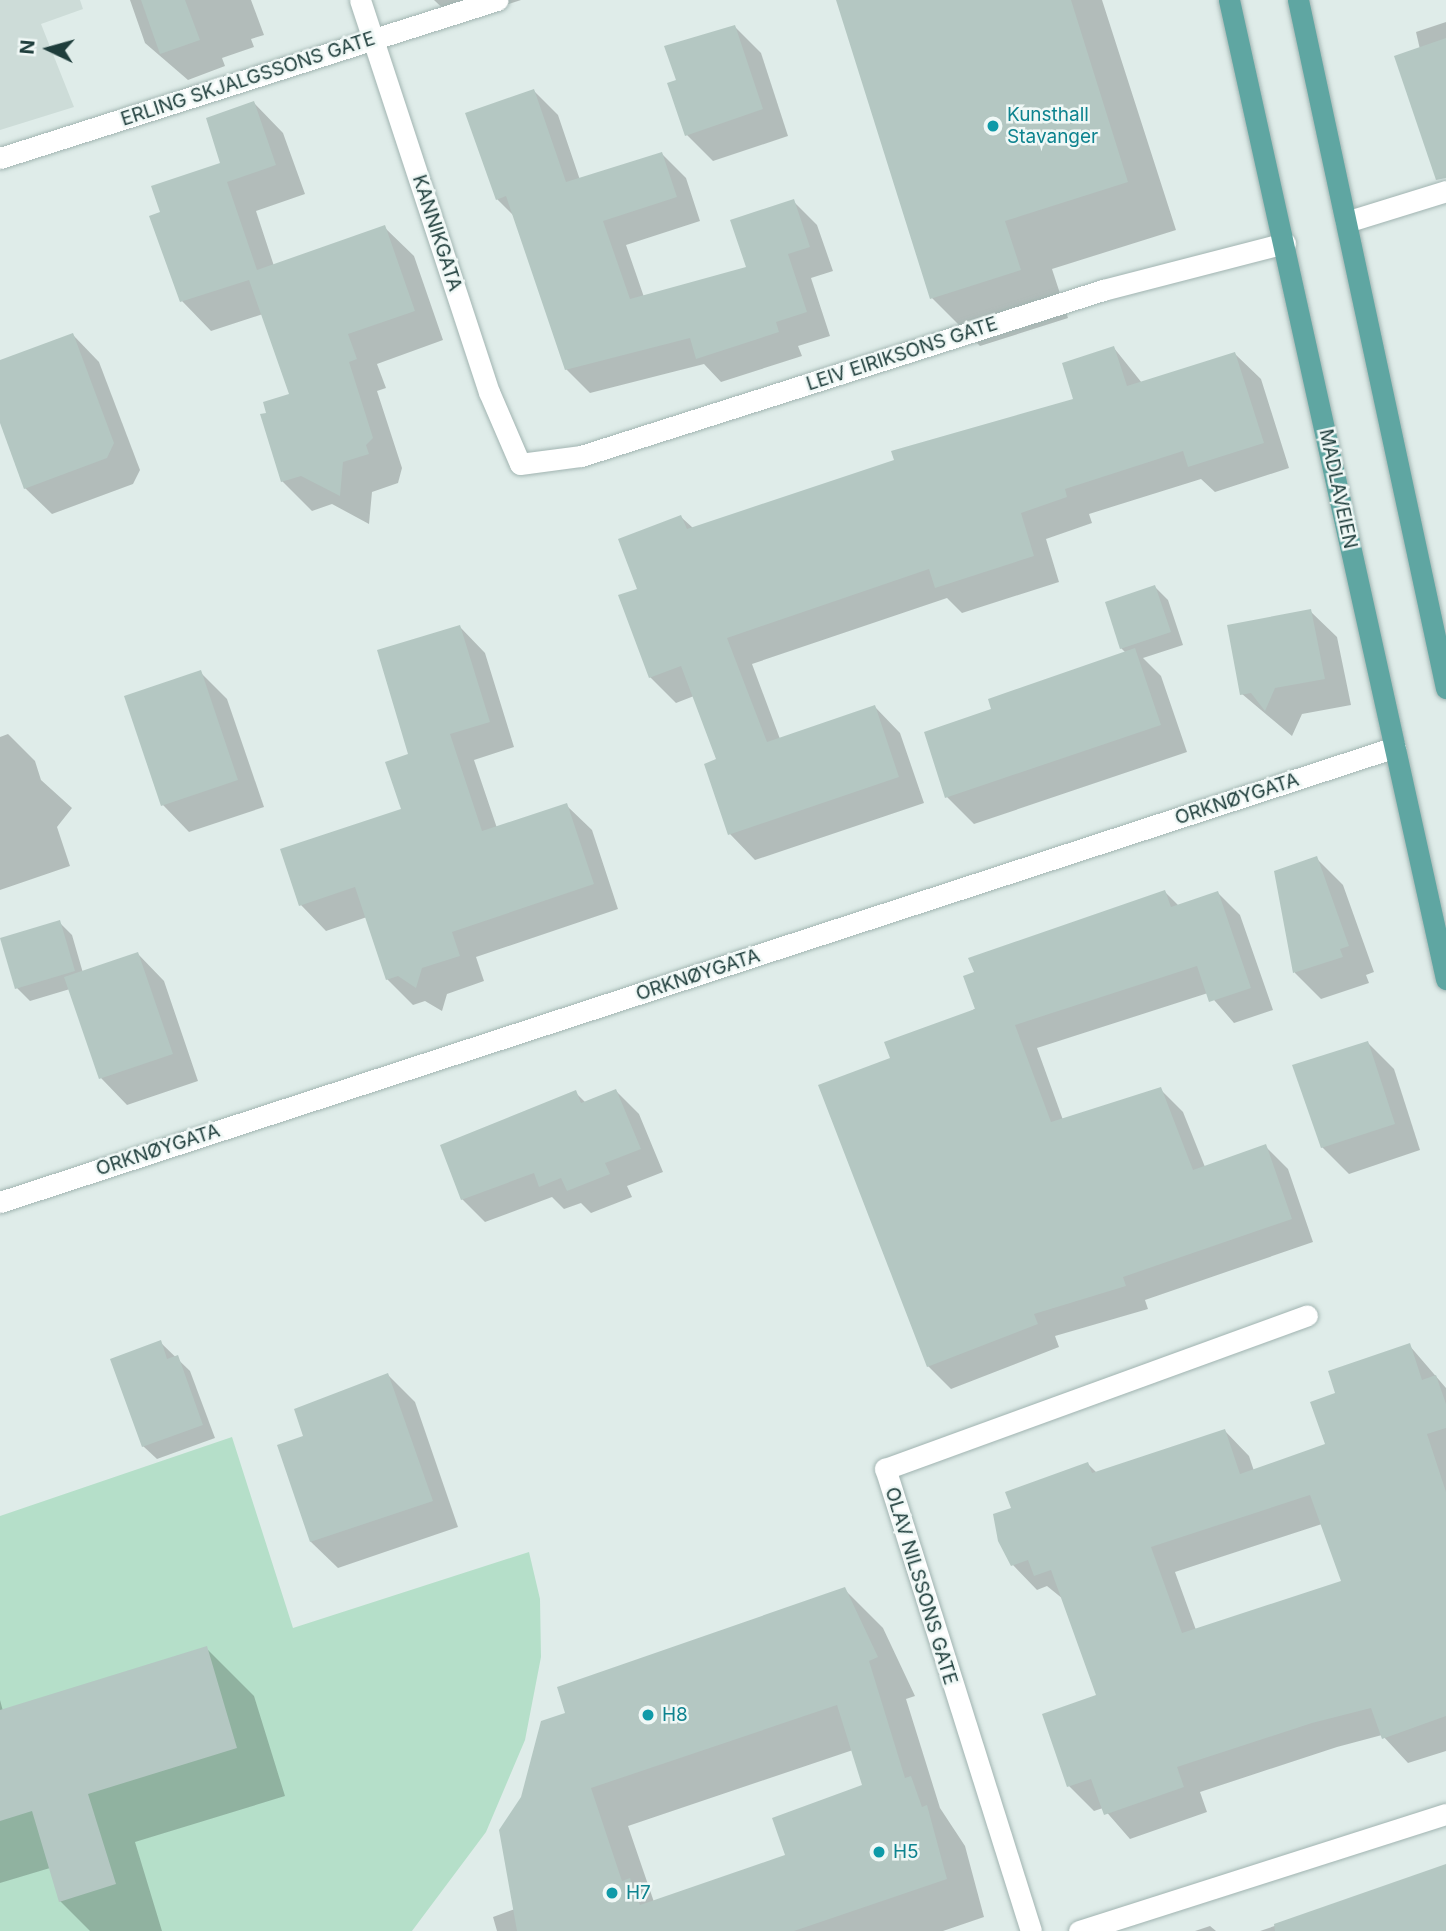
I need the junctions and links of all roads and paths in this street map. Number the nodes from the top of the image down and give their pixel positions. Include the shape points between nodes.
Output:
1 (360, 0) edge
2 (497, 0) edge
3 (1229, 0) edge
4 (1298, 0) edge
5 (374, 39) junction
6 (0, 158) edge
7 (1446, 191) edge
8 (1346, 222) junction
9 (1285, 243) junction
10 (520, 464) joint
11 (1446, 688) edge
12 (1395, 747) junction
13 (1446, 979) edge
14 (0, 1200) edge
15 (1307, 1315) dead end
16 (1446, 1814) edge
17 (1031, 1931) edge
18 (1079, 1931) edge

1 - 5 street, KANNIKGATA
2 - 5 street, ERLING SKJALGSSONS GATE
3 - 9 main road, MADLAVEIEN
4 - 8 main road
5 - 6 street, ERLING SKJALGSSONS GATE
5 - 10 street, KANNIKGATA via 489,392
7 - 8 street
8 - 11 main road
9 - 10 street, LEIV EIRIKSONS GATE via 1103,290 581,456
9 - 12 main road, MADLAVEIEN
12 - 13 main road, MADLAVEIEN
12 - 14 street, ORKNØYGATA
15 - 17 street, OLAV NILSSONS GATE via 885,1469
16 - 18 street

